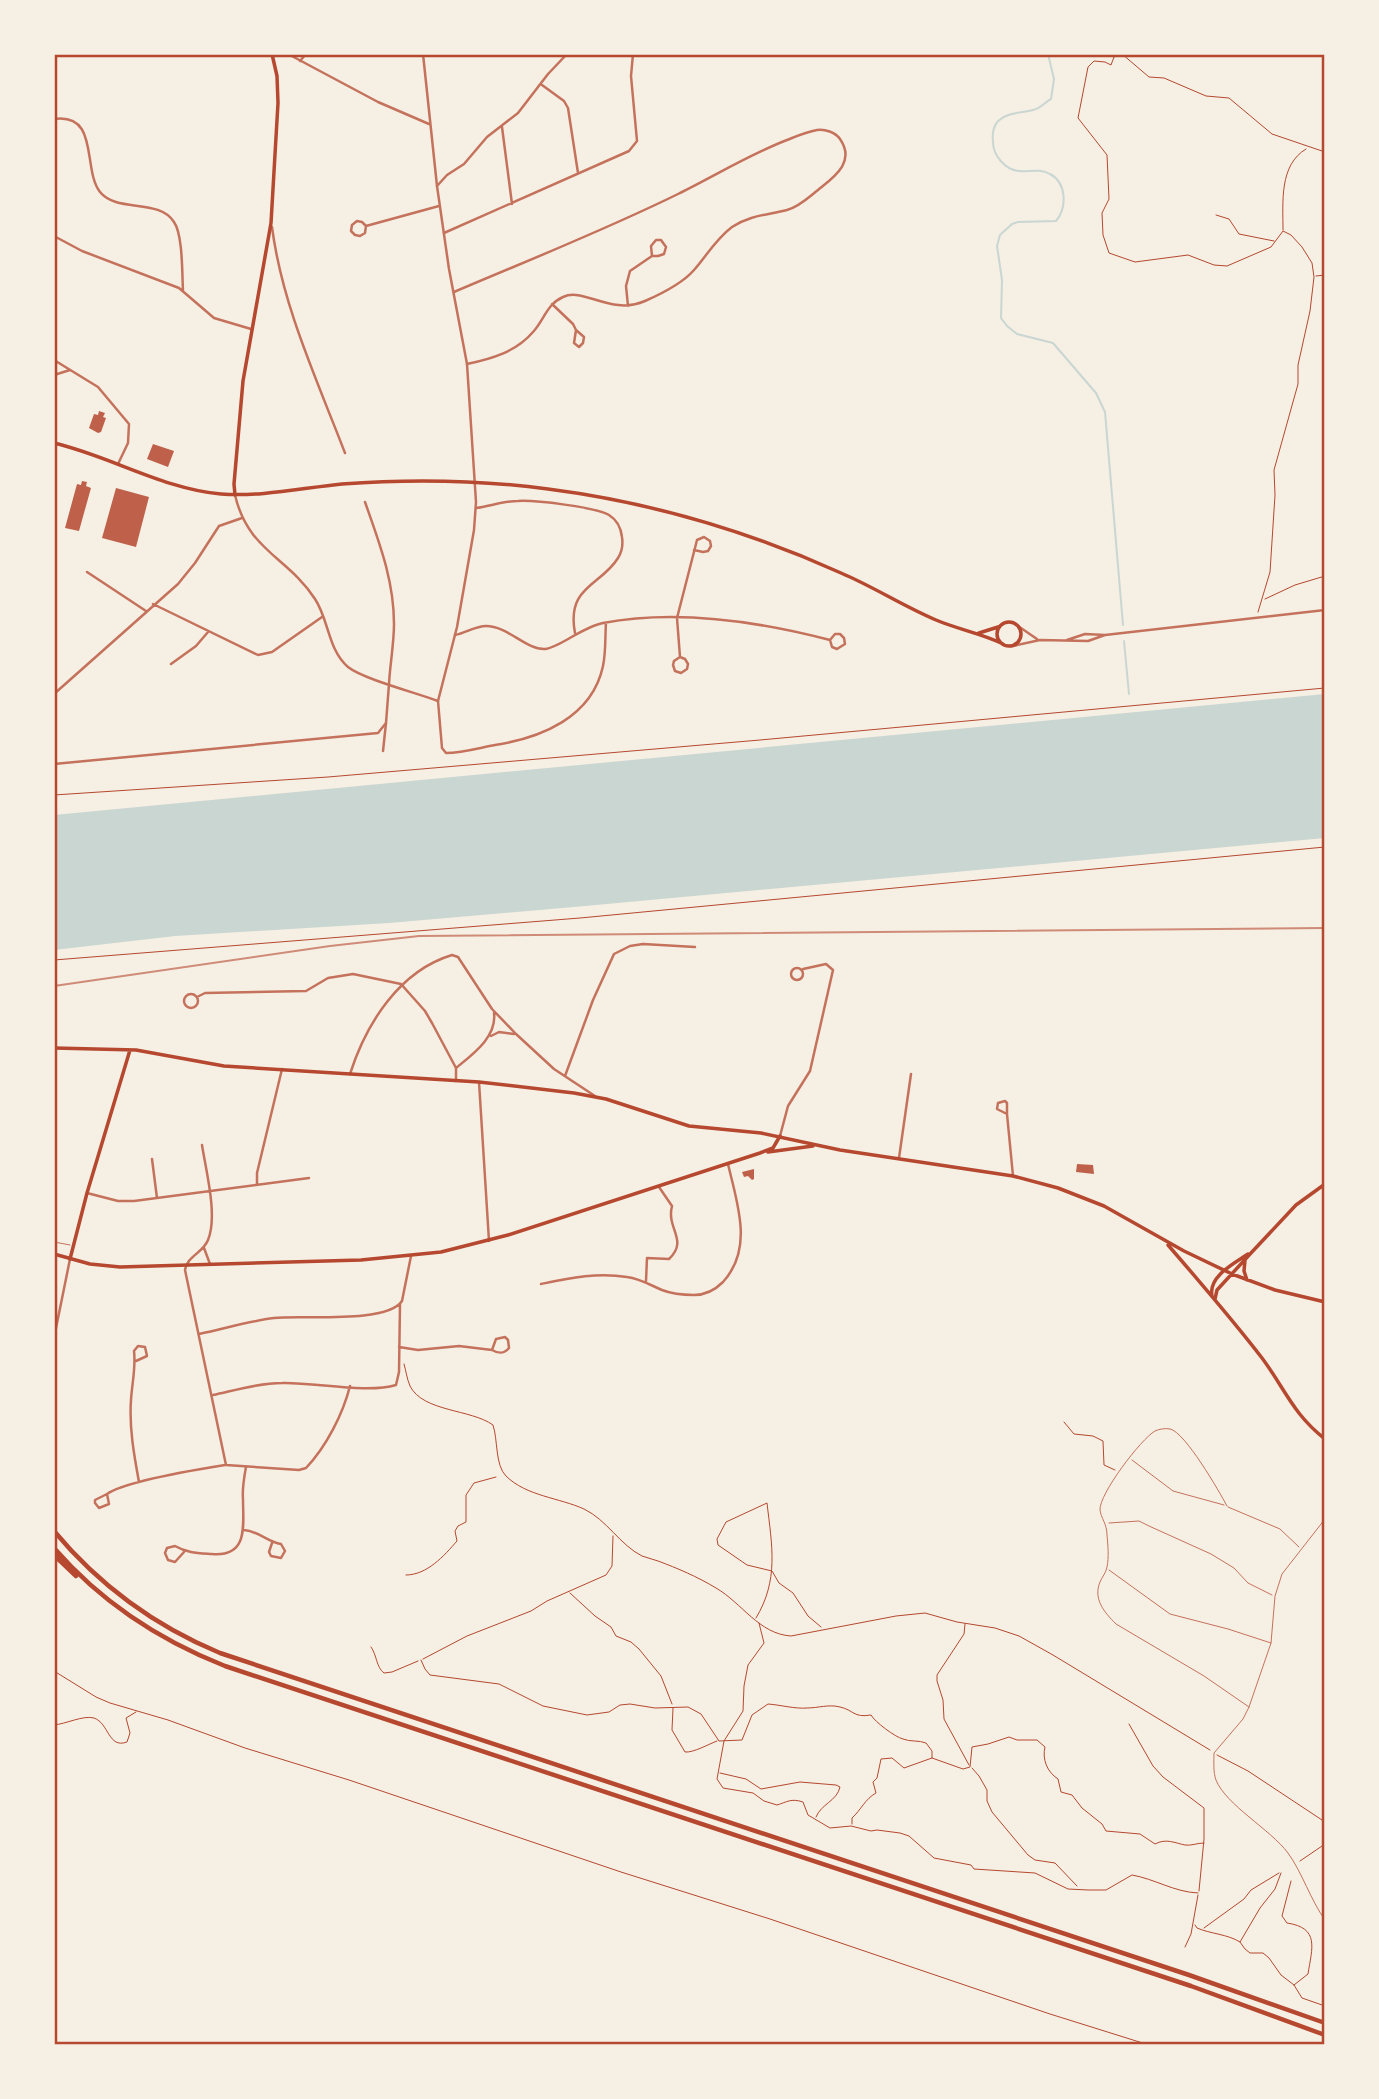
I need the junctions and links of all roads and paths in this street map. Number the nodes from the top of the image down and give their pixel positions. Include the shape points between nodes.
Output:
1 (272, 54) edge
2 (288, 54) edge
3 (306, 54) edge
4 (423, 54) edge
5 (567, 54) edge
6 (633, 54) edge
7 (300, 61) junction
8 (540, 85) junction
9 (54, 119) edge
10 (429, 124) junction
11 (502, 126) junction
12 (1308, 148) junction
13 (1325, 152) edge
14 (435, 172) junction
15 (578, 173) junction
16 (447, 175) junction
17 (437, 186) junction
18 (512, 204) junction
19 (440, 206) junction
20 (1216, 215) dead end
21 (271, 223) junction
22 (366, 226) junction
23 (1283, 231) junction
24 (444, 233) junction
25 (54, 236) edge
26 (1276, 241) junction
27 (652, 256) junction
28 (1325, 275) edge
29 (1314, 277) junction
30 (183, 291) junction
31 (454, 292) junction
32 (552, 304) junction
33 (628, 306) junction
34 (252, 329) junction
35 (576, 330) dead end
36 (54, 360) edge
37 (467, 364) junction
38 (70, 370) junction
39 (54, 375) edge
40 (54, 443) edge
41 (345, 453) dead end
42 (118, 464) junction
43 (475, 483) junction
44 (235, 495) junction
45 (365, 502) dead end
46 (476, 508) junction
47 (242, 518) junction
48 (694, 550) junction
49 (87, 572) dead end
50 (1325, 576) edge
51 (1263, 600) junction
52 (153, 604) junction
53 (1325, 610) edge
54 (146, 611) junction
55 (323, 616) junction
56 (677, 618) junction
57 (1256, 618) junction
58 (606, 623) junction
59 (1018, 626) junction
60 (1000, 627) junction
61 (208, 632) junction
62 (575, 633) junction
63 (973, 633) junction
64 (455, 635) junction
65 (1105, 635) junction
66 (830, 639) junction
67 (1040, 640) junction
68 (1067, 640) junction
69 (1001, 643) junction
70 (1013, 646) junction
71 (680, 657) junction
72 (171, 664) dead end
73 (389, 684) junction
74 (1325, 688) edge
75 (54, 694) edge
76 (438, 701) junction
77 (386, 723) junction
78 (383, 751) dead end
79 (54, 764) edge
80 (54, 795) edge
81 (1325, 847) edge
82 (695, 947) dead end
83 (54, 960) edge
84 (803, 969) dead end
85 (401, 984) junction
86 (197, 997) junction
87 (492, 1009) junction
88 (516, 1034) junction
89 (491, 1035) junction
90 (54, 1048) edge
91 (130, 1050) junction
92 (456, 1068) junction
93 (282, 1069) junction
94 (350, 1074) junction
95 (911, 1074) dead end
96 (565, 1076) junction
97 (456, 1081) junction
98 (479, 1082) junction
99 (595, 1096) junction
100 (1007, 1114) dead end
101 (780, 1136) junction
102 (202, 1145) dead end
103 (822, 1146) junction
104 (760, 1153) junction
105 (899, 1158) junction
106 (152, 1159) dead end
107 (728, 1164) junction
108 (1013, 1176) junction
109 (309, 1178) dead end
110 (257, 1184) junction
111 (1325, 1184) edge
112 (659, 1186) junction
113 (208, 1191) junction
114 (87, 1193) junction
115 (157, 1198) junction
116 (489, 1241) junction
117 (1165, 1241) junction
118 (54, 1242) edge
119 (72, 1245) junction
120 (204, 1248) junction
121 (1251, 1253) junction
122 (54, 1254) edge
123 (411, 1256) junction
124 (70, 1259) junction
125 (1245, 1260) junction
126 (210, 1265) junction
127 (185, 1266) junction
128 (1224, 1271) junction
129 (1232, 1274) junction
130 (646, 1281) junction
131 (1249, 1281) junction
132 (541, 1284) dead end
133 (1214, 1299) junction
134 (1325, 1302) edge
135 (400, 1304) junction
136 (199, 1334) junction
137 (54, 1338) edge
138 (399, 1347) junction
139 (492, 1350) junction
140 (399, 1360) junction
141 (136, 1361) junction
142 (350, 1386) junction
143 (212, 1395) junction
144 (1064, 1422) dead end
145 (1325, 1439) edge
146 (1130, 1458) junction
147 (226, 1465) junction
148 (246, 1467) junction
149 (1119, 1473) junction
150 (496, 1478) dead end
151 (139, 1482) junction
152 (107, 1494) junction
153 (1227, 1506) junction
154 (1325, 1519) edge
155 (1107, 1524) junction
156 (244, 1530) junction
157 (54, 1531) edge
158 (613, 1534) junction
159 (272, 1543) junction
160 (54, 1548) edge
161 (1301, 1549) junction
162 (184, 1552) junction
163 (54, 1555) edge
164 (1107, 1569) junction
165 (772, 1571) junction
166 (406, 1575) dead end
167 (93, 1588) junction
168 (568, 1591) junction
169 (1275, 1596) junction
170 (755, 1621) junction
171 (759, 1623) junction
172 (965, 1624) junction
173 (823, 1629) junction
174 (1271, 1643) junction
175 (372, 1647) dead end
176 (421, 1660) junction
177 (54, 1671) edge
178 (673, 1706) junction
179 (1249, 1707) junction
180 (137, 1712) junction
181 (1129, 1724) dead end
182 (54, 1725) edge
183 (719, 1741) junction
184 (724, 1741) junction
185 (1214, 1753) junction
186 (932, 1758) junction
187 (970, 1767) junction
188 (718, 1772) junction
189 (816, 1817) junction
190 (1325, 1822) edge
191 (851, 1826) junction
192 (1203, 1843) junction
193 (1325, 1844) edge
194 (1296, 1865) junction
195 (1291, 1881) dead end
196 (1077, 1888) junction
197 (1198, 1894) junction
198 (1325, 1920) edge
199 (1194, 1923) junction
200 (1202, 1930) junction
201 (1240, 1941) junction
202 (1185, 1947) dead end
203 (1294, 1985) junction
204 (1325, 2006) edge
205 (1325, 2024) edge
206 (1325, 2035) edge
207 (1149, 2045) edge

1 - 21 main road via 278,103
2 - 7 street
3 - 7 street
4 - 10 street
5 - 8 street
6 - 15 street via 637,141 629,151
7 - 10 street
8 - 11 street
8 - 15 street via 566,105
9 - 30 street via 69,119 81,127 95,183 103,196 160,211 173,220
10 - 14 street
11 - 16 street
11 - 18 street
12 - 13 path
12 - 23 path via 1288,166
12 - 26 path via 1272,134 1229,98 1206,96 1149,76 1125,57 1114,57 1111,65 1090,63 1078,118 1107,155 1109,199 1102,213 1109,253 1135,262 1188,255 1227,265
14 - 16 street
14 - 17 street
15 - 18 street
16 - 17 street
17 - 19 street
18 - 24 street
19 - 22 street
19 - 24 street
20 - 26 path via 1229,219 1239,234
21 - 34 main road
21 - 41 street via 282,282
22 - 22 street via 360,236 351,230 357,221
23 - 26 path
23 - 29 path via 1302,247
24 - 31 street
25 - 30 street
27 - 27 street via 664,254 663,242 652,244
27 - 33 street via 627,275
28 - 29 path
29 - 51 path via 1298,384 1274,470 1270,572
30 - 34 street via 214,318
31 - 33 street via 677,195 768,147 820,130 838,135 845,159 833,178 794,208 737,224 688,275 647,301
31 - 37 street
32 - 33 street via 575,294 603,304
32 - 35 street
32 - 37 street via 531,335 514,348
34 - 44 main road via 241,396
36 - 38 street
37 - 43 street
38 - 39 street
38 - 42 street via 100,390 129,424 128,443
40 - 42 main road
42 - 44 main road via 191,488
43 - 44 main road via 377,482
43 - 46 street
43 - 63 main road via 571,492 701,520 802,556 936,621
44 - 47 street
45 - 73 street via 391,589 394,624
46 - 62 street via 526,501 600,511 618,524 621,552 581,594
46 - 64 street
47 - 52 street via 219,526 183,578
47 - 55 street via 258,542 309,590
48 - 48 street via 699,538 710,541 708,551
48 - 56 street
49 - 54 street
50 - 51 path
51 - 57 path
52 - 54 street
52 - 61 street
53 - 57 street
54 - 75 street
55 - 61 street via 265,655 249,653
55 - 73 street via 343,662
56 - 58 street
56 - 66 street via 767,625
56 - 71 street
57 - 65 street
58 - 62 street
58 - 76 street via 598,679 584,702 550,731 444,752
59 - 60 main road via 1009,622
59 - 67 street
59 - 70 main road via 1021,638
60 - 63 main road
60 - 69 main road via 997,637
61 - 72 street
62 - 64 street via 543,649 492,627
63 - 69 main road
64 - 76 street
65 - 68 street
65 - 68 street via 1088,641
66 - 66 street via 840,634 845,644 834,648
67 - 68 street
67 - 70 street
69 - 70 main road
71 - 71 street via 688,664 681,673 673,665
73 - 76 street
73 - 77 street
74 - 80 path via 328,777
77 - 78 street
77 - 79 street via 373,734
81 - 83 path via 593,917
82 - 96 street via 643,944 614,954
84 - 101 street via 826,964 833,970 810,1071 787,1108
85 - 86 street via 353,974 328,978 306,990
85 - 87 street via 454,955
85 - 92 street via 425,1011
85 - 94 street via 380,1011
86 - 86 street via 194,1007 184,1004 188,994
87 - 88 street
87 - 89 street
88 - 89 street
88 - 96 street
89 - 92 street
90 - 91 main road
91 - 93 main road via 212,1064
91 - 114 main road
92 - 97 street
93 - 94 main road
93 - 110 street
94 - 97 main road
95 - 105 street
96 - 99 street
97 - 98 main road
98 - 99 main road
98 - 116 street
99 - 101 main road via 683,1125
100 - 108 street
101 - 103 main road
101 - 104 main road via 773,1148
102 - 113 street
103 - 104 main road
103 - 105 main road
104 - 107 main road
105 - 108 main road
106 - 115 street
107 - 112 main road
107 - 130 street via 741,1223 734,1267 717,1287 698,1295 664,1291
108 - 117 main road via 1094,1202
109 - 110 street
110 - 113 street
111 - 121 main road via 1305,1197
112 - 116 main road
112 - 130 street via 672,1206 669,1216 678,1245 669,1259 648,1258
113 - 115 street
113 - 120 street via 212,1227
114 - 115 street via 123,1202
114 - 119 main road
116 - 123 main road
117 - 128 main road
117 - 133 main road
118 - 119 lane
119 - 124 main road
120 - 126 street
120 - 127 street
121 - 125 main road
121 - 128 main road
122 - 124 main road
123 - 126 main road
123 - 135 street
124 - 127 main road via 110,1267
124 - 137 street
125 - 129 main road
125 - 131 main road
126 - 127 main road
127 - 136 street
128 - 129 main road
128 - 133 main road via 1212,1287
129 - 131 main road
129 - 133 main road
130 - 132 street via 591,1274
131 - 134 main road
133 - 145 main road via 1262,1359 1290,1405
135 - 136 street via 376,1313 273,1318
135 - 138 street
136 - 143 street
138 - 139 street
138 - 140 street
139 - 139 street via 496,1339 508,1340 507,1351
140 - 142 street via 396,1385
140 - 158 path via 421,1399 493,1425 504,1474 529,1490 593,1514
141 - 141 street via 134,1351 145,1347 147,1356
141 - 151 street via 130,1403
142 - 143 street via 264,1384
142 - 148 street via 334,1425 306,1468
143 - 147 street
144 - 149 path via 1073,1434 1102,1441 1104,1465
146 - 149 lane
146 - 153 lane via 1174,1491
146 - 153 lane via 1155,1431 1174,1430
147 - 148 street
147 - 151 street
148 - 156 street
149 - 155 lane via 1100,1510
150 - 166 path via 474,1483 466,1495 466,1522 455,1531 457,1541 450,1549 423,1572
151 - 152 street
152 - 152 street via 108,1504 99,1508 95,1500
153 - 161 lane via 1280,1529
154 - 161 lane
155 - 164 lane
155 - 169 lane via 1139,1521 1211,1554 1248,1583
156 - 159 street via 255,1531
156 - 162 street via 238,1545 226,1553
157 - 205 highway via 121,1597 161,1624 220,1653
158 - 168 path via 611,1570
158 - 170 path via 643,1557 717,1588
159 - 159 street via 271,1556 281,1558 284,1548
160 - 167 highway
161 - 169 lane via 1282,1574
162 - 162 street via 176,1546 165,1553 175,1562
163 - 167 highway
164 - 174 lane via 1170,1614
164 - 179 lane via 1097,1592 1106,1615
165 - 165 path via 741,1562 718,1545 717,1539 726,1522 767,1503
165 - 170 path via 769,1591
165 - 173 path
167 - 206 highway via 165,1639 239,1672 1191,1986
168 - 176 path
168 - 178 path via 616,1636 639,1649 661,1676
169 - 174 lane
170 - 171 path
171 - 173 path via 780,1635
171 - 184 path via 764,1643 748,1665 743,1712
172 - 173 path via 925,1613
172 - 185 path via 1018,1636
172 - 187 path via 964,1634 937,1681 944,1719
174 - 179 lane
175 - 176 path via 384,1673
176 - 178 path via 430,1675 499,1684 543,1706 577,1714 608,1712 630,1704
177 - 180 path via 96,1697
178 - 183 path via 701,1714
178 - 183 path via 672,1730 685,1752
179 - 185 lane
180 - 182 path via 126,1718 130,1733 121,1744 113,1742 94,1718
180 - 207 path
181 - 192 path via 1153,1766 1204,1808
183 - 184 path
184 - 186 path via 742,1740 752,1715 768,1704 804,1709 833,1706 862,1717 870,1715 904,1740 926,1742
184 - 188 path
185 - 190 path
185 - 194 lane via 1221,1790 1271,1835
186 - 187 path via 963,1769
186 - 191 path via 904,1768 892,1758 881,1759 873,1782 876,1793 852,1818
187 - 192 path via 972,1747 1009,1737 1037,1740 1045,1746 1043,1757 1061,1792 1072,1795 1106,1831 1140,1834 1155,1844
187 - 196 path via 987,1790 992,1812 1028,1855 1055,1863
188 - 189 path via 723,1788 753,1793 776,1805 795,1799 803,1802 808,1815
188 - 189 path via 747,1779 761,1789 810,1782 840,1787
189 - 191 path via 830,1828
191 - 196 path via 900,1833 934,1858 991,1871 1035,1873 1056,1885
192 - 197 path
193 - 194 path
194 - 198 lane
195 - 203 path via 1282,1916 1287,1923 1308,1931 1312,1939 1308,1974
196 - 197 path via 1106,1890 1132,1875
197 - 199 path
199 - 200 path
199 - 202 path
200 - 201 path
200 - 201 path via 1251,1890 1281,1873
201 - 203 path via 1245,1950 1263,1953
203 - 204 path via 1302,1998

